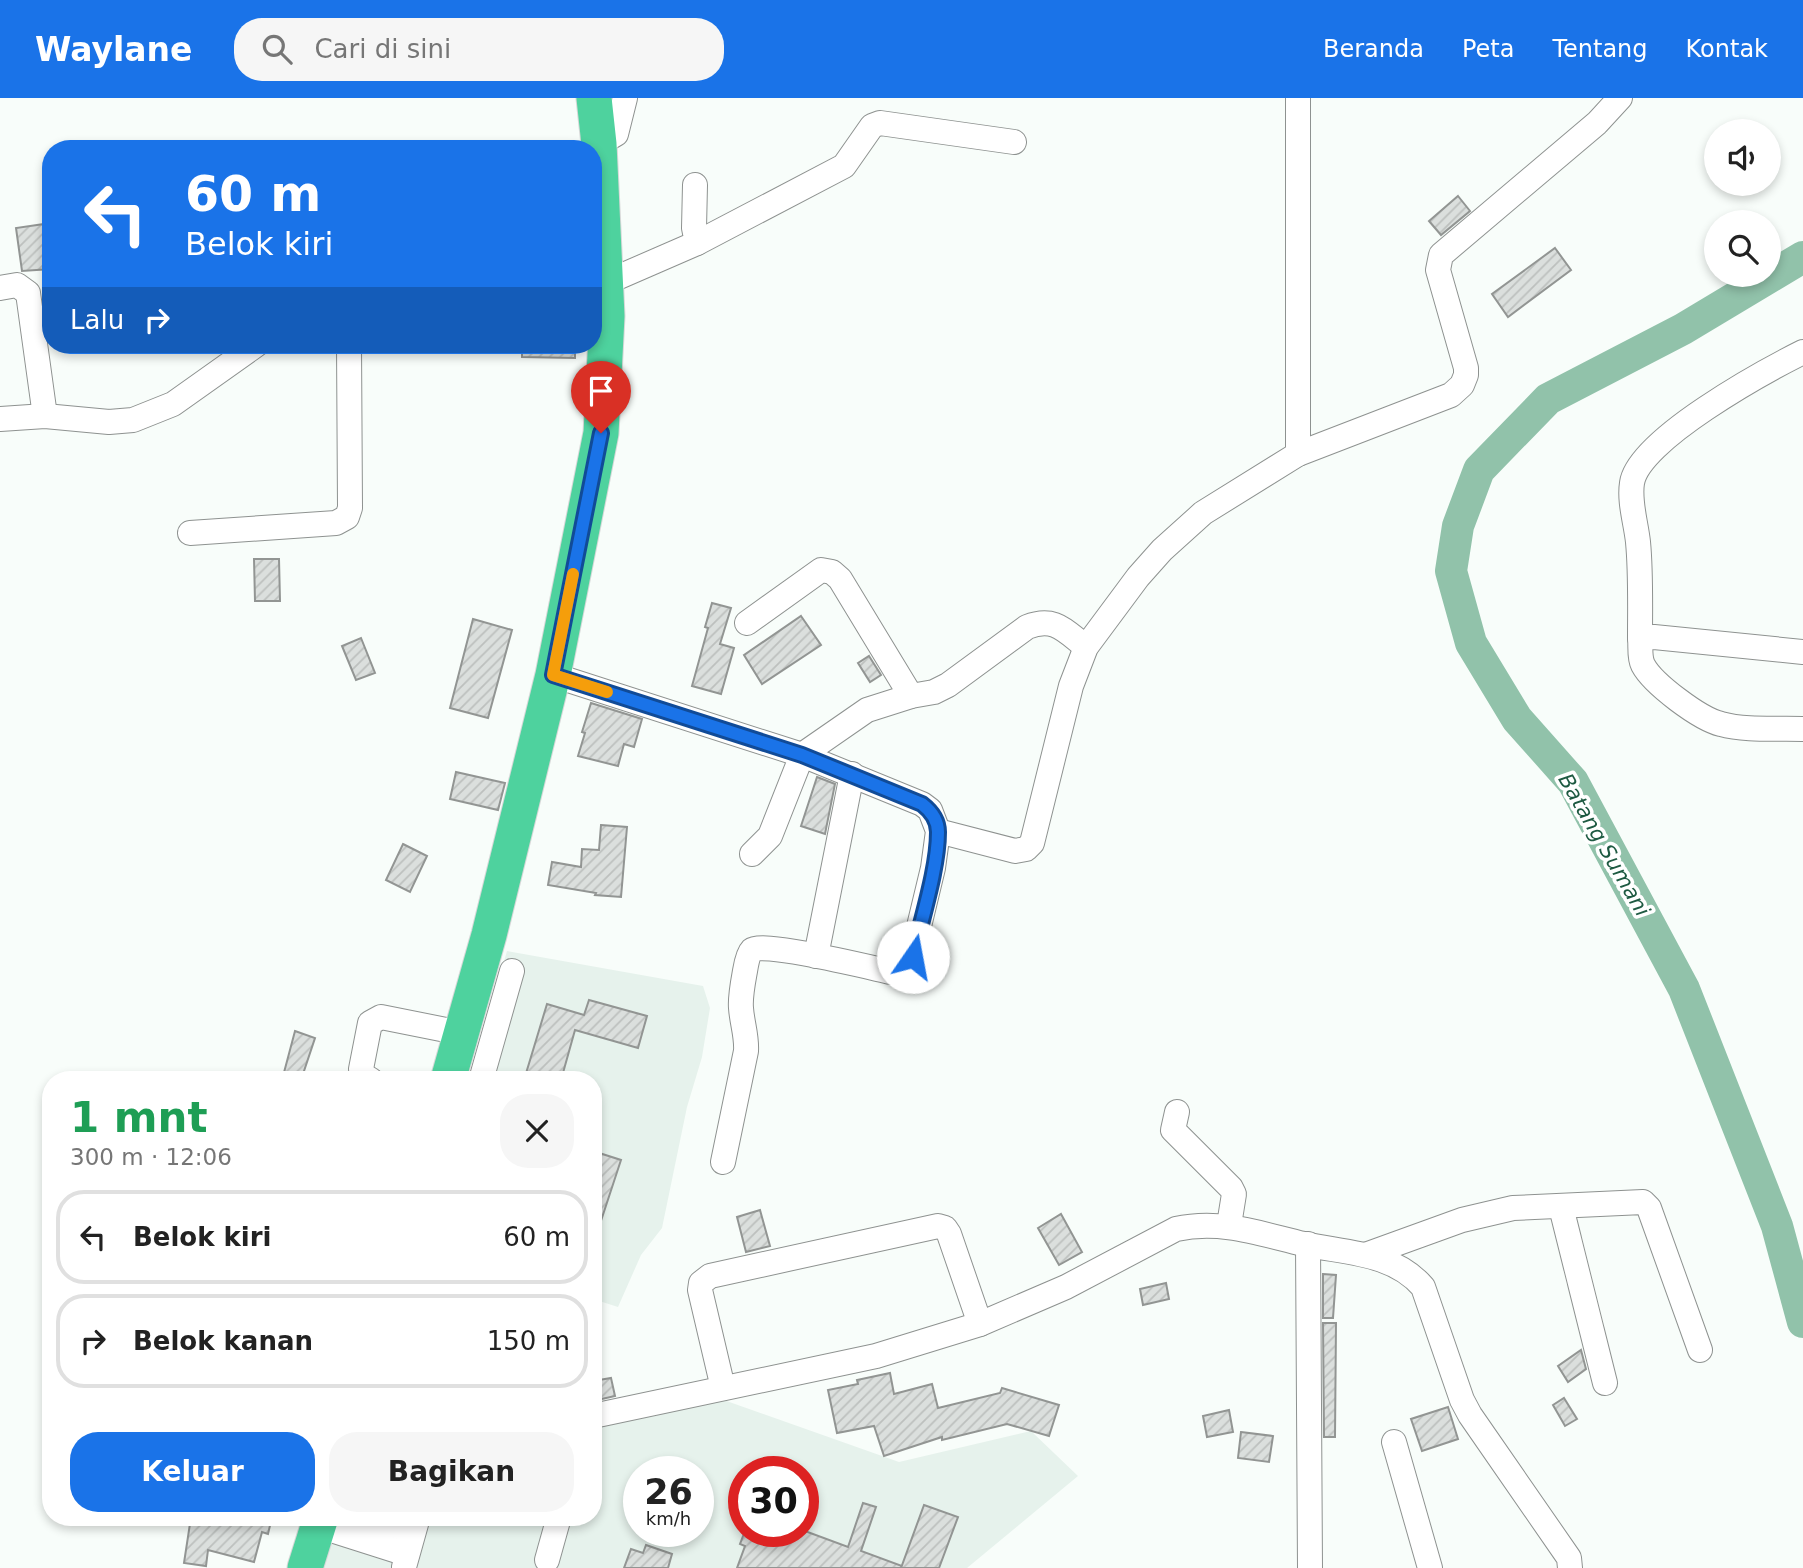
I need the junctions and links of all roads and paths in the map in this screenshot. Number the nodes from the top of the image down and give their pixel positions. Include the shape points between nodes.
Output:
1 (594, 98) edge
2 (625, 98) edge
3 (1298, 98) edge
4 (1620, 98) edge
5 (599, 140) edge
6 (602, 142) edge
7 (1014, 142) dead end
8 (695, 185) dead end
9 (697, 243) junction
10 (0, 288) edge
11 (602, 305) edge
12 (1803, 352) edge
13 (243, 354) edge
14 (349, 354) edge
15 (602, 354) edge
16 (45, 416) junction
17 (0, 419) edge
18 (1298, 454) junction
19 (190, 533) dead end
20 (747, 623) dead end
21 (1640, 638) junction
22 (1086, 647) junction
23 (1803, 652) edge
24 (553, 675) junction
25 (911, 696) junction
26 (1803, 729) edge
27 (802, 755) junction
28 (852, 774) junction
29 (938, 831) junction
30 (752, 854) dead end
31 (816, 956) junction
32 (512, 971) dead end
33 (461, 1033) junction
34 (361, 1071) edge
35 (450, 1071) edge
36 (484, 1071) edge
37 (1177, 1112) dead end
38 (723, 1163) dead end
39 (1561, 1207) junction
40 (1229, 1225) junction
41 (1308, 1244) junction
42 (1368, 1254) junction
43 (980, 1324) junction
44 (1700, 1350) dead end
45 (1605, 1383) dead end
46 (723, 1388) junction
47 (602, 1414) edge
48 (1394, 1442) dead end
49 (319, 1526) edge
50 (337, 1526) edge
51 (381, 1526) edge
52 (556, 1526) edge
53 (411, 1543) edge
54 (547, 1560) dead end
55 (305, 1568) edge
56 (1310, 1568) edge
57 (1430, 1568) edge
58 (1570, 1568) edge

1 - 5 highway
2 - 6 street via 616,134
3 - 18 street
4 - 18 street via 1597,123 1441,255 1438,270 1466,368 1462,385 1421,408
7 - 9 street via 880,123 872,126 844,166
8 - 9 street
9 - 11 street
10 - 16 street via 17,285 28,293
12 - 21 street via 1733,389 1648,452 1634,473
13 - 16 street via 173,404 133,421
14 - 19 street via 350,508 346,517 336,523
15 - 24 highway via 601,433
16 - 17 street
18 - 22 street via 1217,503 1162,550
20 - 25 street via 821,570 832,572
21 - 23 street
21 - 26 street via 1640,656 1650,674 1704,717 1724,725
22 - 25 street via 1059,626 1036,624 948,685
22 - 29 street via 1071,685 1032,843 1015,851
24 - 27 street
24 - 33 highway
25 - 27 street via 867,710
27 - 28 street
27 - 30 street via 770,836
28 - 29 street via 922,804 930,810
28 - 31 street
29 - 31 street via 909,968 891,972
31 - 38 street via 765,948 751,951 741,1006 746,1051
32 - 36 street
33 - 34 street via 375,1018 370,1023
33 - 35 highway
37 - 40 street via 1175,1133 1234,1194
39 - 42 street via 1513,1208 1462,1220
39 - 44 street via 1646,1205
39 - 45 street
40 - 41 street
40 - 43 street via 1177,1229 1066,1287
41 - 42 street
41 - 56 street
42 - 58 street via 1411,1274 1423,1287 1462,1400 1569,1558
43 - 46 street via 876,1356
43 - 46 street via 949,1234 939,1226 710,1276 700,1290
46 - 47 street
48 - 57 street
49 - 55 highway
50 - 53 street
51 - 53 street
52 - 54 street

